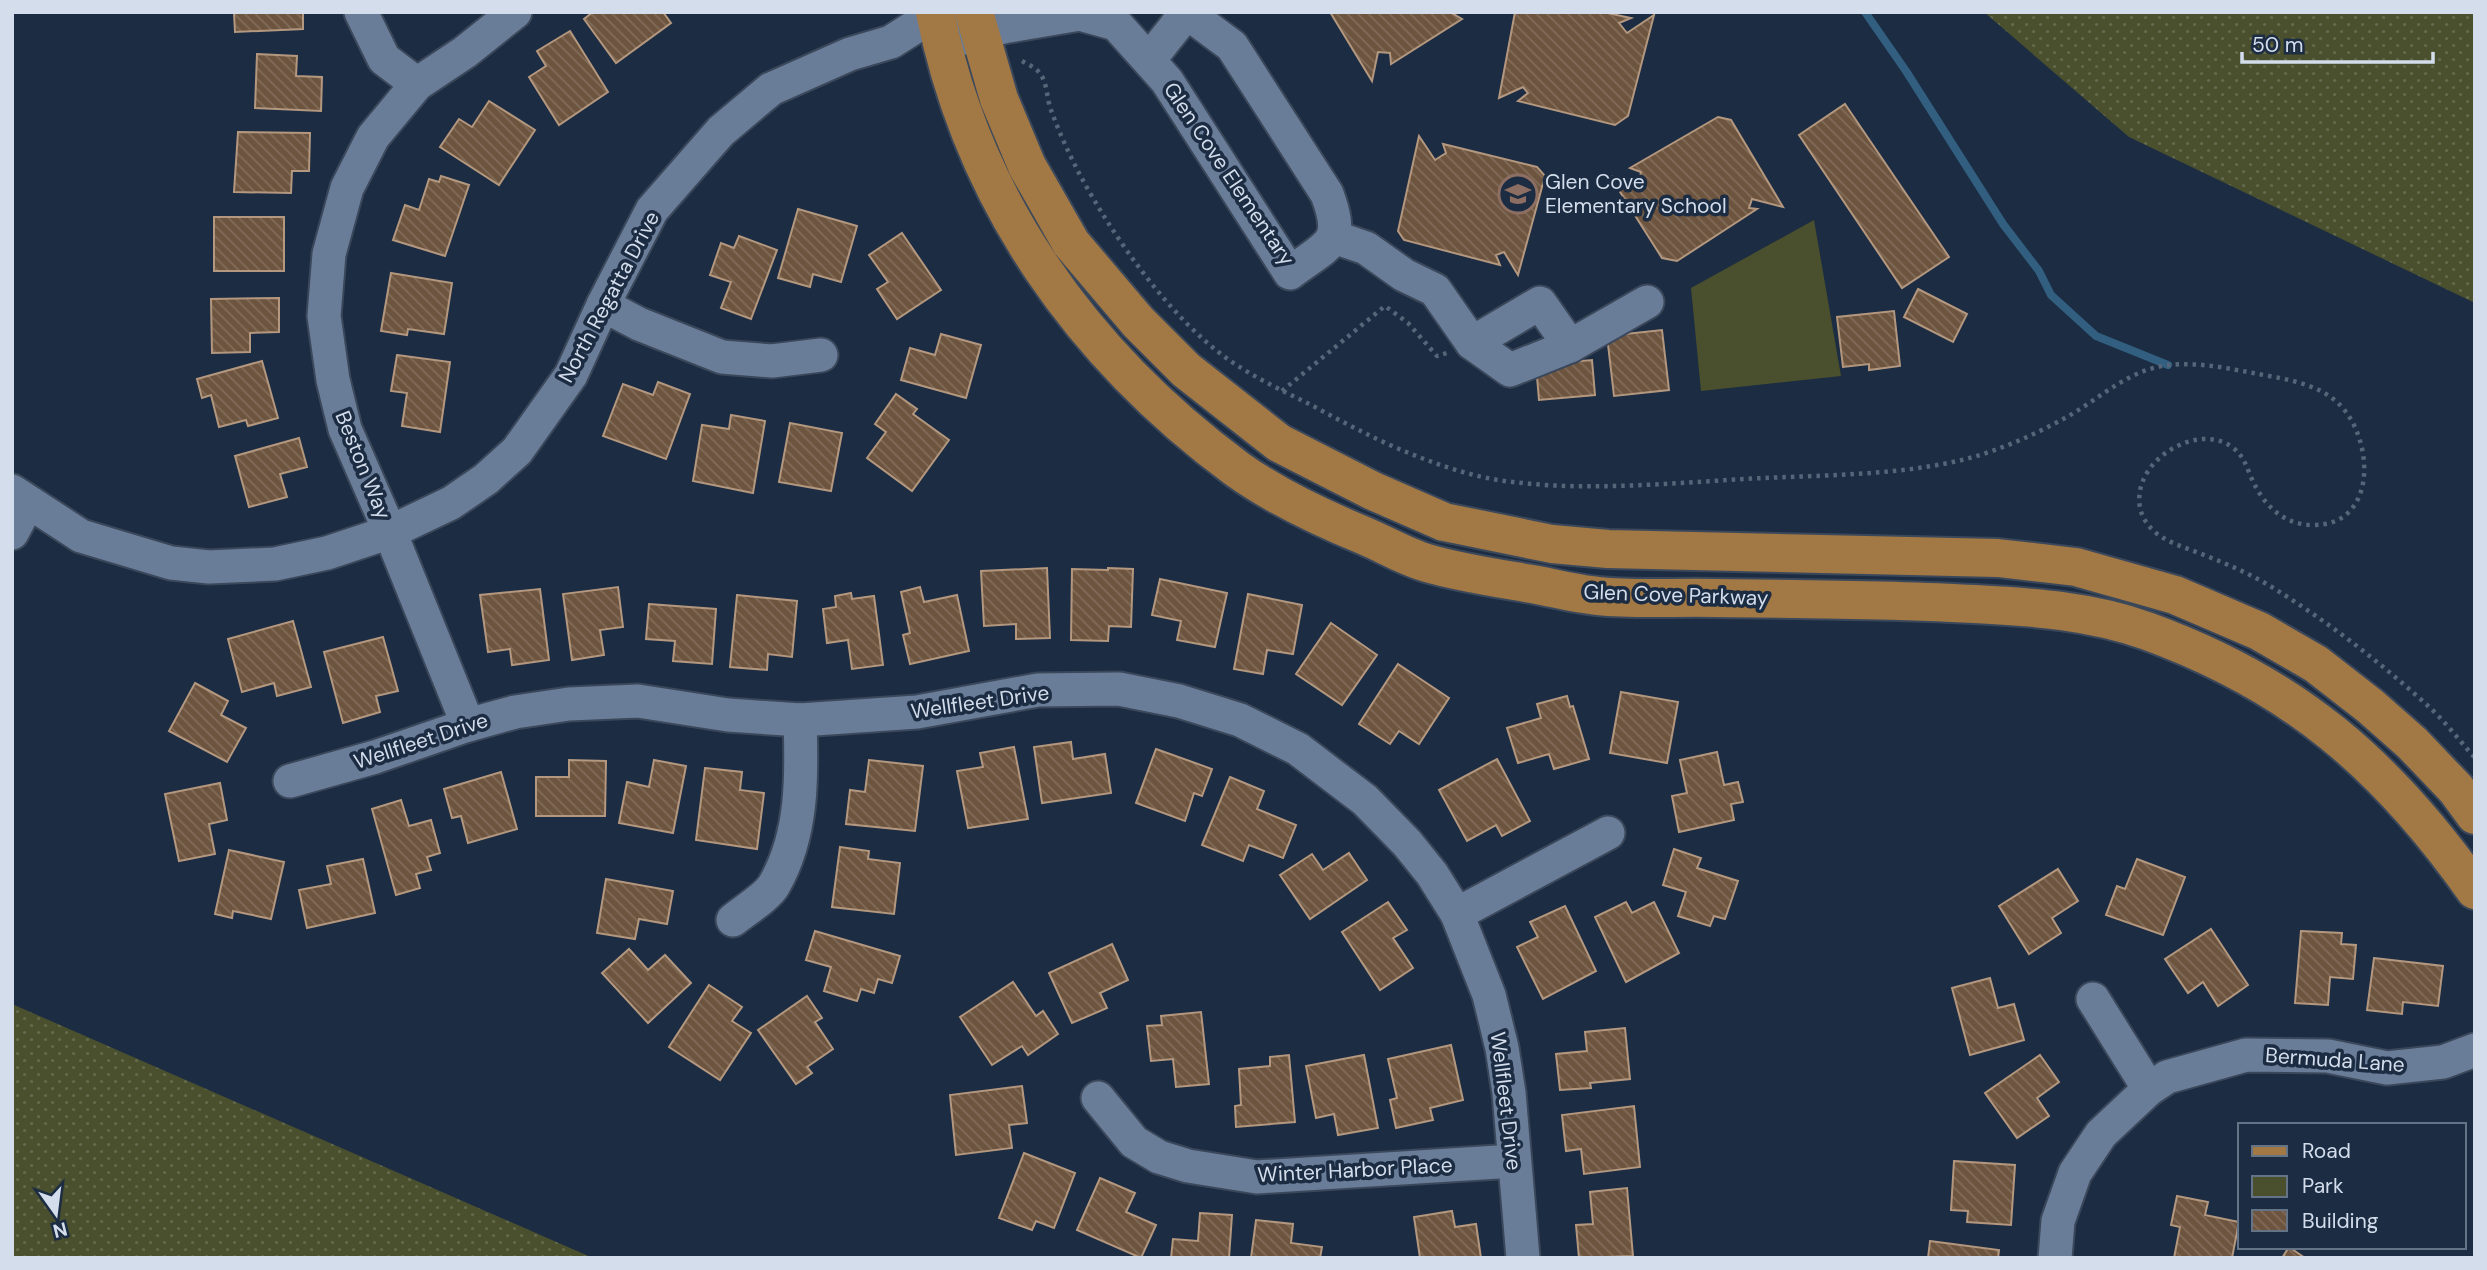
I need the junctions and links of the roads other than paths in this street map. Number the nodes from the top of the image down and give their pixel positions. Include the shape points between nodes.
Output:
1 (361, 12) edge
2 (515, 12) edge
3 (1184, 13) edge
4 (940, 21) edge
5 (985, 24) edge
6 (1149, 60) junction
7 (417, 84) junction
8 (1334, 237) junction
9 (1647, 302) dead end
10 (603, 305) junction
11 (1472, 343) junction
12 (1570, 346) junction
13 (821, 355) dead end
14 (20, 497) edge
15 (390, 532) junction
16 (12, 533) edge
17 (800, 720) junction
18 (468, 725) junction
19 (290, 782) dead end
20 (2475, 815) edge
21 (1608, 833) dead end
22 (2475, 890) edge
23 (1457, 914) junction
24 (733, 920) dead end
25 (2093, 999) dead end
26 (2475, 1050) edge
27 (2149, 1089) junction
28 (1098, 1098) dead end
29 (1514, 1161) junction
30 (1522, 1258) edge
31 (2055, 1258) edge

1 - 7 street via 384,59
2 - 7 street, Beston Way
3 - 6 street
3 - 8 street via 1232,46 1327,194 1335,215
4 - 5 street, Glen Cove Elementary
4 - 10 street, North Regatta Drive via 771,89 721,131 652,210
4 - 22 main road, Glen Cove Parkway via 957,98 985,170 1016,231 1054,286 1114,361 1195,434 1240,471 1319,517 1425,562 1598,596 1910,600 2053,608 2143,630 2237,670 2329,730 2405,800
5 - 6 street, Glen Cove Elementary via 1080,14 1116,24
5 - 20 main road, Glen Cove Parkway via 999,99 1027,166 1071,243 1186,370 1279,443 1444,522 1552,544 1998,558 2076,567 2175,594 2259,631 2316,664 2412,743
6 - 8 street, Glen Cove Elementary via 1290,273
7 - 15 street, Beston Way via 373,137 347,188 329,254 324,316 332,380 345,429
8 - 11 street via 1366,248 1435,290
9 - 12 street
10 - 13 street via 722,357 772,361
10 - 15 street, North Regatta Drive via 571,374 517,451 451,503
11 - 12 street via 1510,370
11 - 12 street via 1539,303
14 - 15 street, North Regatta Drive via 81,536 171,563 209,567 275,564
14 - 16 street
15 - 18 street, Beston Way
17 - 18 street, Wellfleet Drive via 638,701 569,704
17 - 23 street, Wellfleet Drive via 917,712 1038,690 1119,688 1179,701 1240,720 1298,749 1365,800 1407,843
17 - 24 street via 797,828 774,887
18 - 19 street, Wellfleet Drive
21 - 23 street
23 - 29 street, Wellfleet Drive via 1489,995 1502,1048
25 - 27 street
26 - 27 street, Bermuda Lane via 2443,1062 2387,1068 2328,1056 2246,1055 2167,1077
27 - 31 street, Bermuda Lane via 2101,1134 2075,1173 2057,1221
28 - 29 street, Winter Harbor Place via 1134,1142 1159,1157 1257,1177
29 - 30 street, Wellfleet Drive

